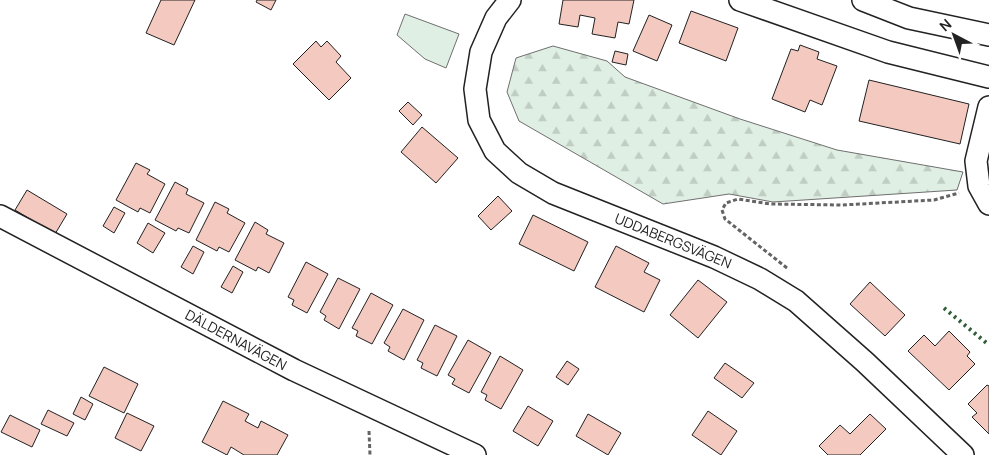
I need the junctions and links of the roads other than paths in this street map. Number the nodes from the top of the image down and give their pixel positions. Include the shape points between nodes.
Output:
1 (510, 0) edge
2 (740, 0) edge
3 (863, 0) edge
4 (989, 35) edge
5 (989, 77) edge
6 (989, 107) edge
7 (984, 195) edge
8 (0, 216) edge
9 (475, 455) edge
10 (963, 455) edge

1 - 10 street, UDDABERGSVÄGEN via 496,18 481,52 475,89 479,120 495,151 519,173 552,193 714,257 760,278 796,301
2 - 5 street via 888,52
3 - 4 street via 909,18
6 - 7 street via 976,161
8 - 9 street, DÄLDERNAVÄGEN via 294,370

